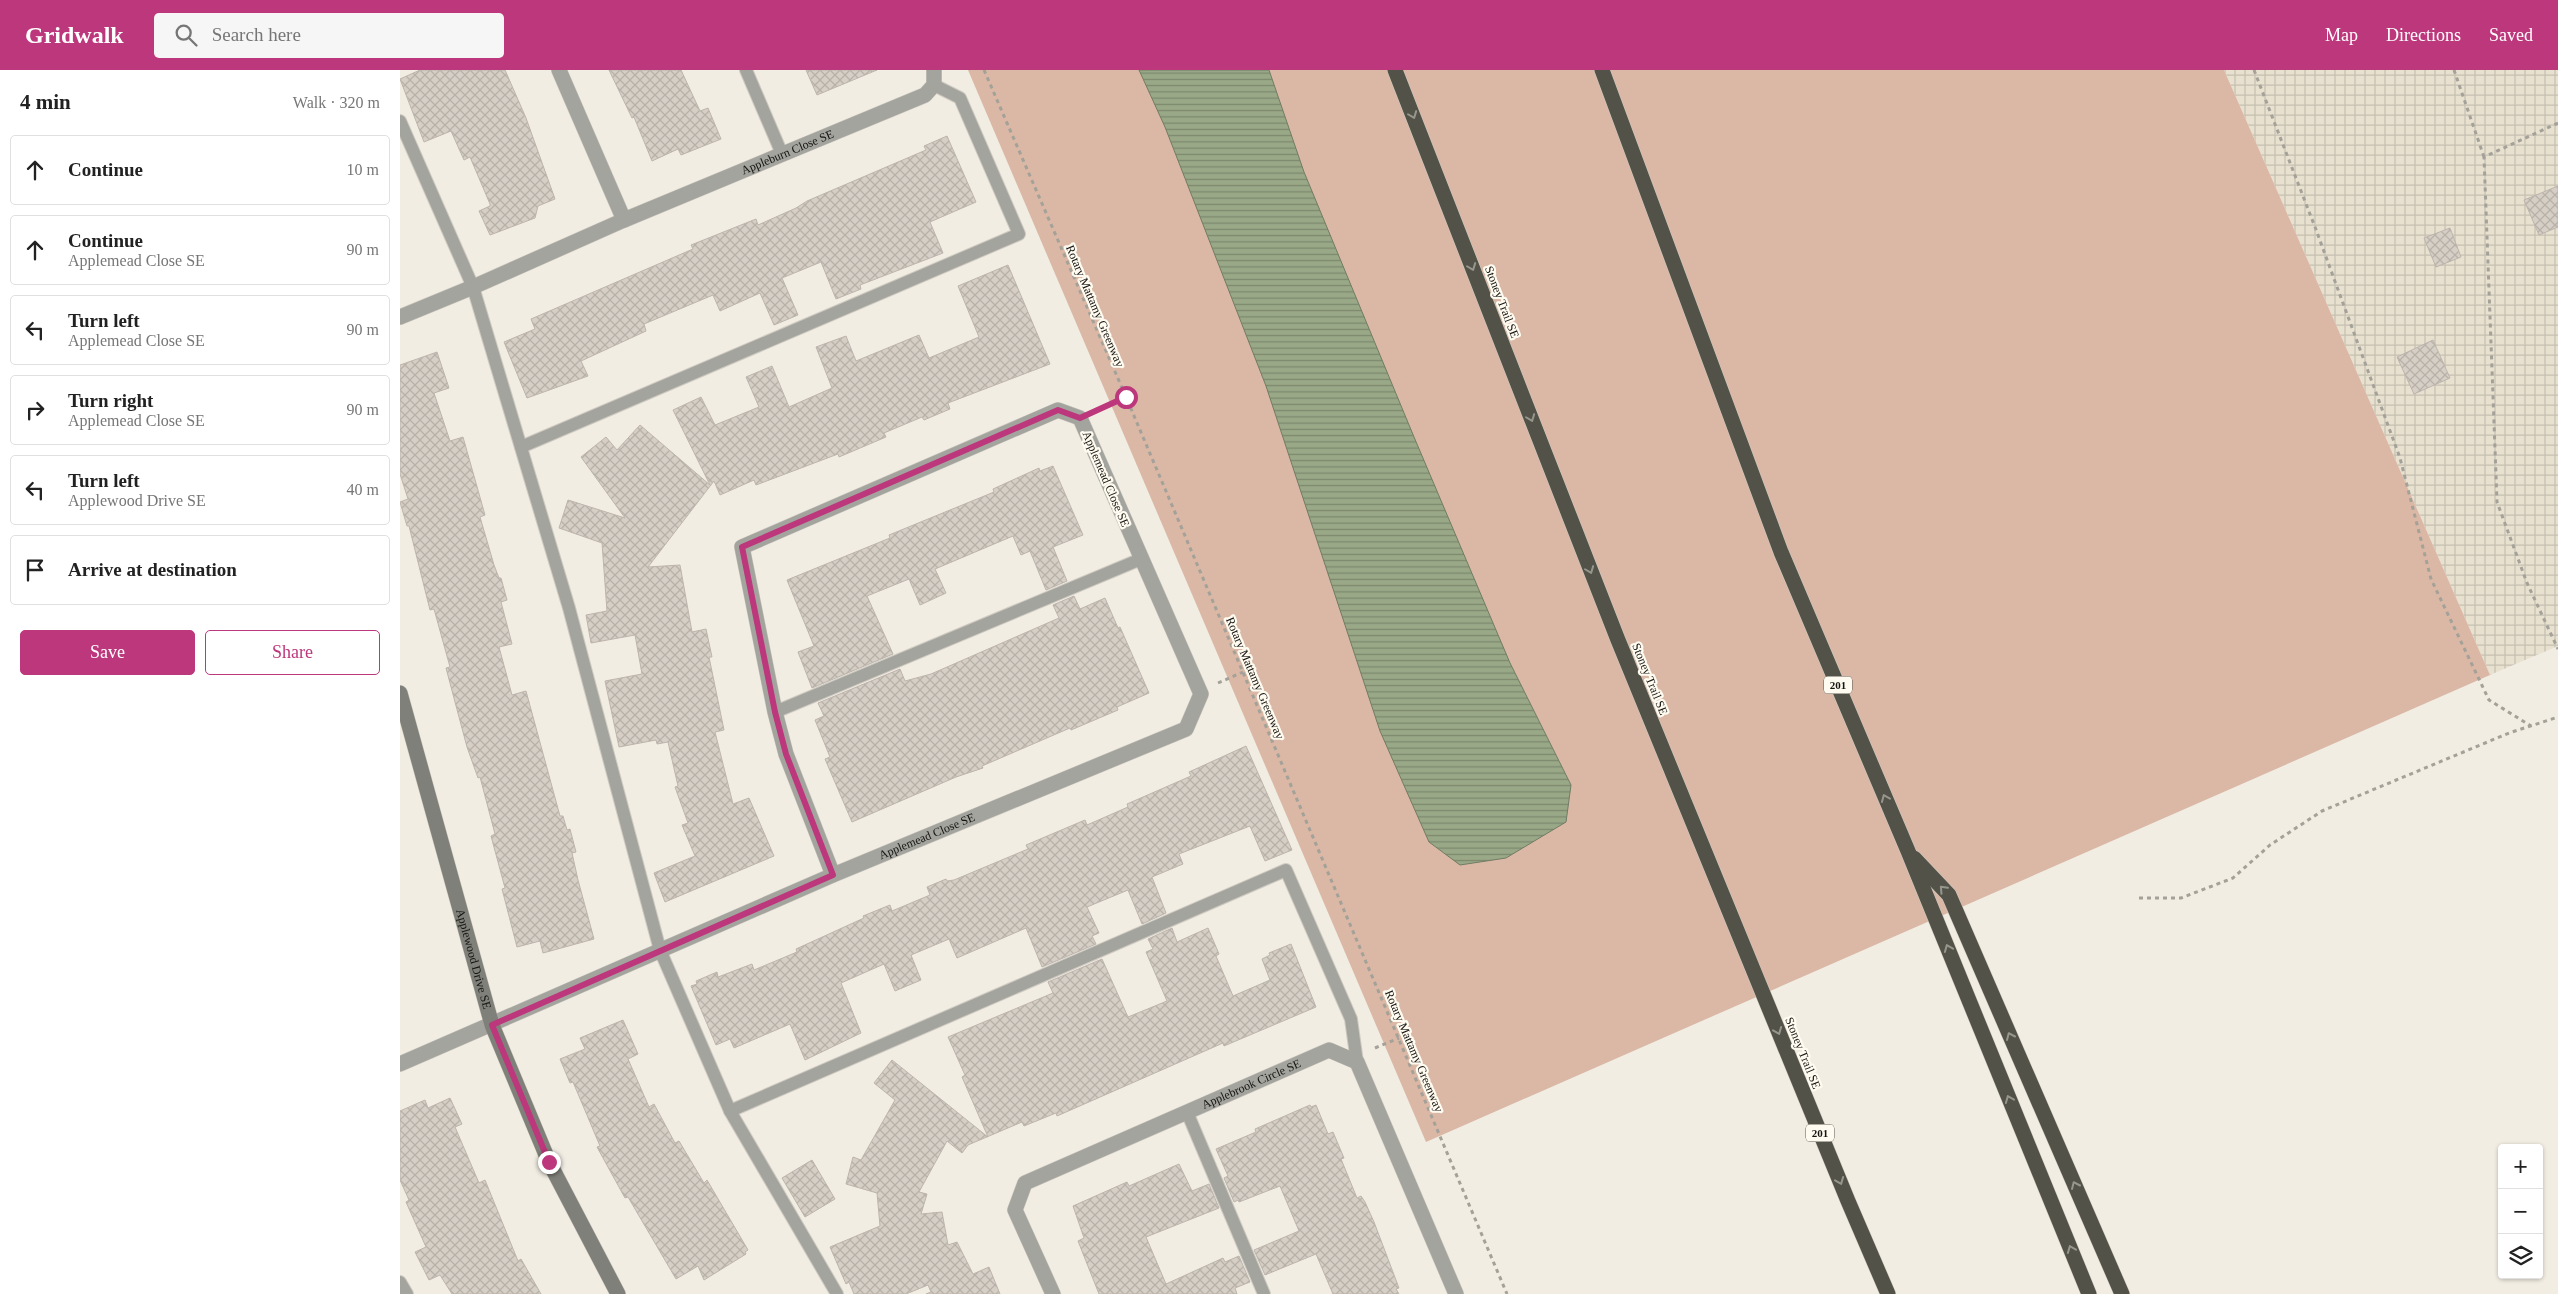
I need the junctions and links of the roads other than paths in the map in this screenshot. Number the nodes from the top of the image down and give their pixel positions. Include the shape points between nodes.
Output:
1 (559, 70) edge
2 (746, 70) edge
3 (1396, 70) edge
4 (1602, 70) edge
5 (934, 78) edge
6 (400, 121) edge
7 (782, 154) junction
8 (624, 220) junction
9 (473, 287) junction
10 (400, 317) edge
11 (520, 447) junction
12 (1141, 560) junction
13 (400, 693) edge
14 (775, 712) junction
15 (1908, 850) junction
16 (833, 875) junction
17 (660, 950) junction
18 (492, 1025) junction
19 (1357, 1062) junction
20 (400, 1064) edge
21 (730, 1111) junction
22 (1187, 1112) junction
23 (400, 1282) edge
24 (1883, 1286) edge
25 (407, 1294) edge
26 (618, 1294) edge
27 (838, 1294) edge
28 (1053, 1294) edge
29 (1264, 1294) edge
30 (1456, 1294) edge
31 (1888, 1294) edge
32 (2090, 1294) edge
33 (2122, 1294) edge

1 - 8 street
2 - 7 lane
3 -> 24 highway, Stoney Trail SE / 201 via 1618,640
15 -> 4 highway, 201 via 1781,552
5 - 7 street, Appleburn Close SE via 925,95
5 - 11 lane via 960,98 1019,234
6 - 9 lane
7 - 8 street, Appleburn Close SE
8 - 9 street, Appleburn Close SE
9 - 10 street, Appleburn Close SE
9 - 11 lane
11 - 17 lane via 569,608
12 - 14 lane
12 - 14 street, Applemead Close SE via 1080,418 1058,410 742,547
12 - 16 street, Applemead Close SE via 1201,694 1186,729
13 - 18 street, Applewood Drive SE
14 - 16 street, Applemead Close SE via 786,754
32 -> 15 highway, 201
33 -> 15 highway via 1949,895
16 - 17 street, Applemead Close SE
17 - 18 street, Applemead Close SE
17 - 21 lane
18 - 20 street, Applemead Close SE
18 - 26 street, Applewood Drive SE via 549,1162
19 - 21 lane via 1351,1019 1286,870
19 - 22 street, Applebrook Circle SE via 1329,1050
19 - 30 street
21 - 27 lane
22 - 28 street, Applebrook Circle SE via 1025,1183 1015,1210
22 - 29 lane
23 - 25 lane
24 - 31 highway, Stoney Trail SE / 201

